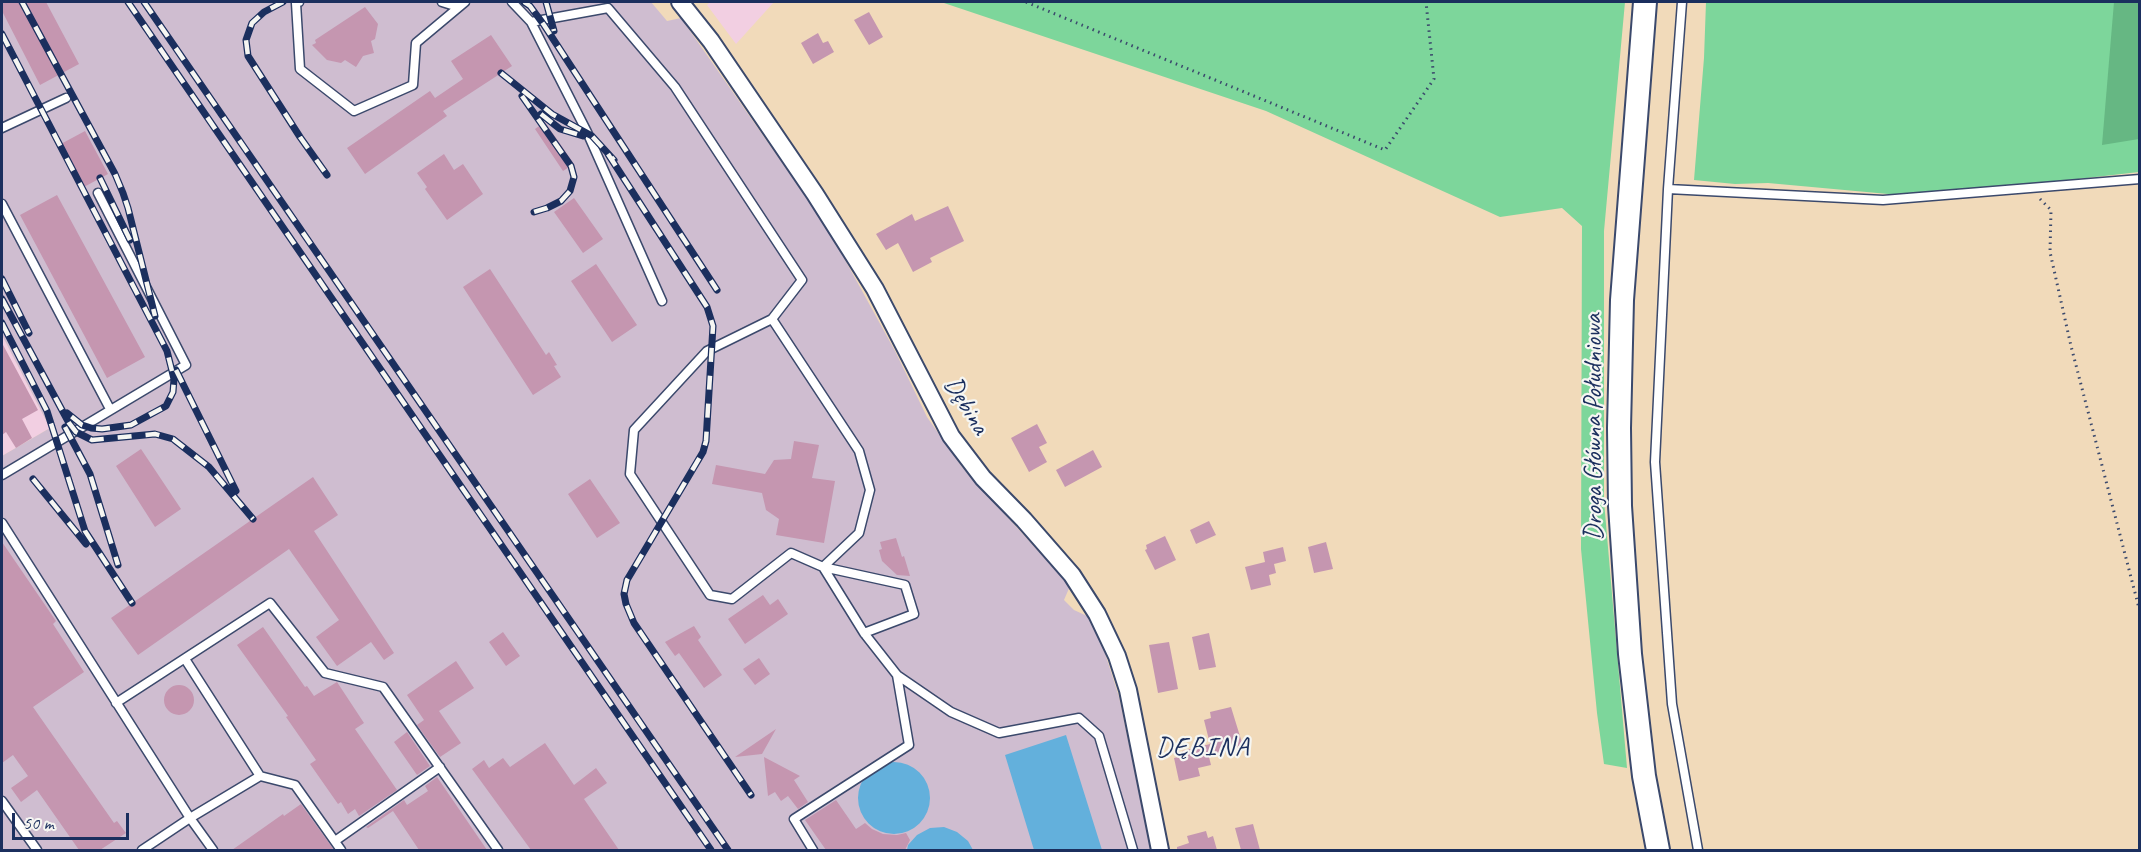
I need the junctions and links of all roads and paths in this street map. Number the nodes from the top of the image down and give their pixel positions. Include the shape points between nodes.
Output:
1 (299, 2) edge
2 (442, 2) edge
3 (512, 2) edge
4 (680, 2) edge
5 (1026, 2) edge
6 (1426, 2) edge
7 (1645, 2) edge
8 (1682, 2) edge
9 (462, 4) edge
10 (531, 22) junction
11 (66, 98) dead end
12 (2, 128) edge
13 (2139, 179) edge
14 (1668, 189) junction
15 (2023, 189) junction
16 (98, 193) dead end
17 (2, 204) edge
18 (662, 301) dead end
19 (772, 319) junction
20 (111, 409) junction
21 (2, 475) edge
22 (2, 523) edge
23 (824, 567) junction
24 (2139, 612) edge
25 (864, 633) junction
26 (185, 659) junction
27 (897, 675) junction
28 (116, 703) junction
29 (440, 767) junction
30 (260, 776) junction
31 (2, 801) edge
32 (190, 818) junction
33 (335, 841) junction
34 (37, 850) edge
35 (142, 850) edge
36 (213, 850) edge
37 (341, 850) edge
38 (498, 850) edge
39 (813, 850) edge
40 (1133, 850) edge
41 (1160, 850) edge
42 (1658, 850) edge
43 (1698, 850) edge

1 - 9 lane via 296,3 300,69 354,111 413,85 416,43
2 - 9 lane
3 - 10 lane
4 - 41 street, Dębina via 711,41 869,279 951,436 983,478 1072,575 1097,614 1128,690
5 - 6 path via 1385,150 1434,79
7 - 42 main road, Droga Główna Południowa via 1622,300 1619,461 1630,654 1644,776
8 - 14 lane
10 - 18 lane via 587,132
10 - 19 lane via 608,8 675,87 802,280
11 - 12 lane
13 - 15 lane
14 - 15 lane via 1883,200
14 - 43 lane via 1655,462 1672,704
15 - 24 path via 2051,210 2050,252
16 - 20 lane via 186,365
17 - 20 lane
19 - 23 lane via 859,452 870,490 859,532
19 - 23 lane via 707,351 633,430 630,474 710,595 732,599 791,554
20 - 21 lane
22 - 28 lane
23 - 25 lane
23 - 25 lane via 906,585 914,614
25 - 27 lane
26 - 28 lane
26 - 29 lane via 270,603 325,673 383,687
26 - 30 lane
27 - 39 lane via 909,745 794,819
27 - 40 lane via 951,712 999,733 1079,718 1099,736
28 - 32 lane
29 - 33 lane
29 - 38 lane
30 - 32 lane
30 - 33 lane via 295,785
31 - 34 lane
32 - 35 lane
32 - 36 lane
33 - 37 lane

